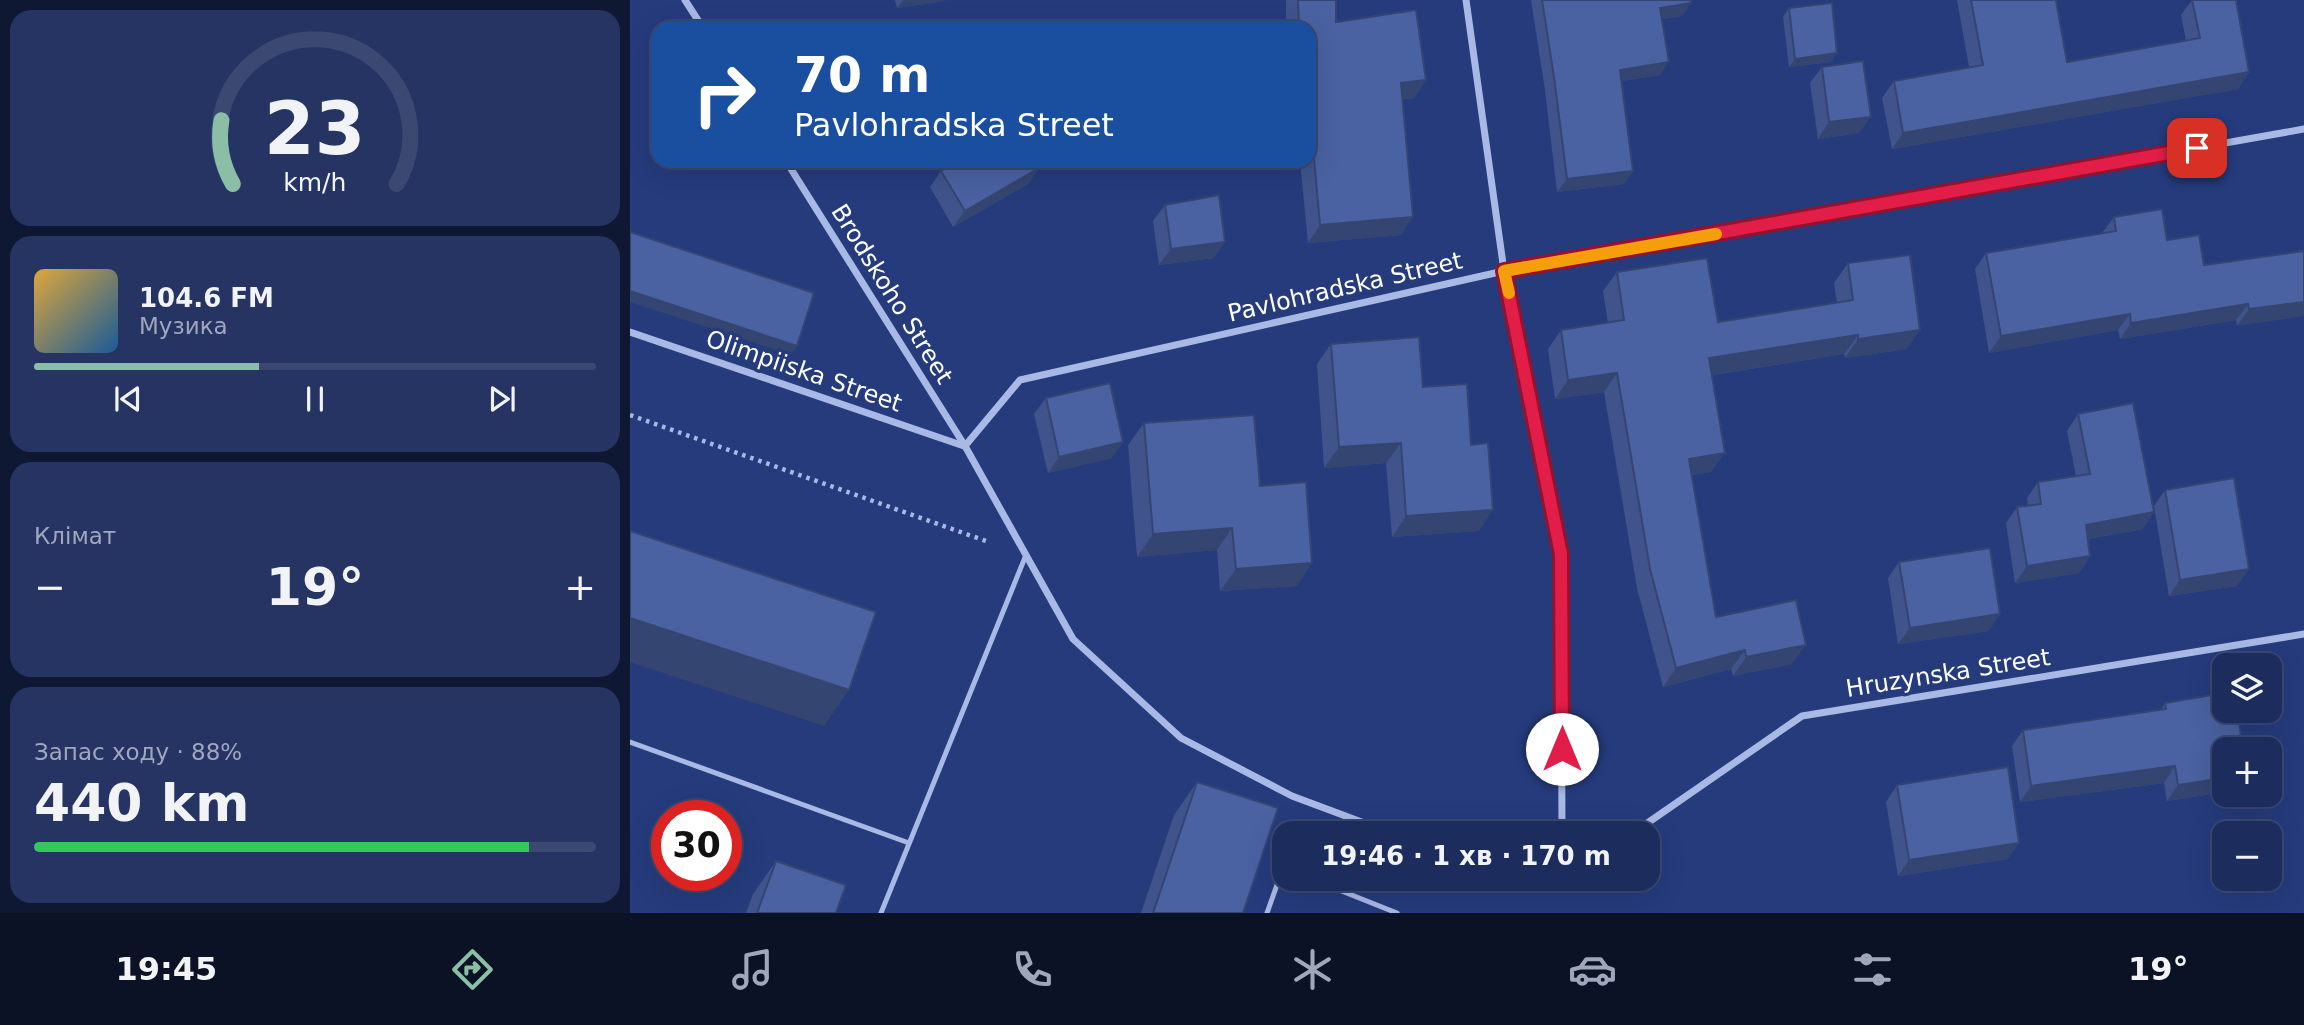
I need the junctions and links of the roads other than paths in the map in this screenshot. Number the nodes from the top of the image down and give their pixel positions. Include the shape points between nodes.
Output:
1 (685, 0) edge
2 (1466, 0) edge
3 (698, 21) edge
4 (2304, 129) edge
5 (790, 168) edge
6 (1504, 271) junction
7 (630, 332) edge
8 (965, 446) junction
9 (1026, 555) junction
10 (2304, 634) edge
11 (630, 742) edge
12 (1359, 821) edge
13 (1562, 821) edge
14 (1650, 821) edge
15 (909, 843) junction
16 (1275, 891) edge
17 (1342, 891) edge
18 (881, 913) edge
19 (1267, 913) edge
20 (1397, 913) edge

1 - 3 street
2 - 6 street
4 - 6 street, Pavlohradska Street
5 - 8 street, Brodskoho Street
6 - 8 street, Pavlohradska Street via 1020,380
6 - 13 street via 1561,554
7 - 8 street, Olimpiiska Street
8 - 9 street, Brodskoho Street
9 - 12 street, Brodskoho Street via 1073,639 1181,738 1292,796
9 - 15 lane
10 - 14 street, Hruzynska Street via 1802,716
11 - 15 lane
15 - 18 lane
16 - 19 lane
17 - 20 lane

